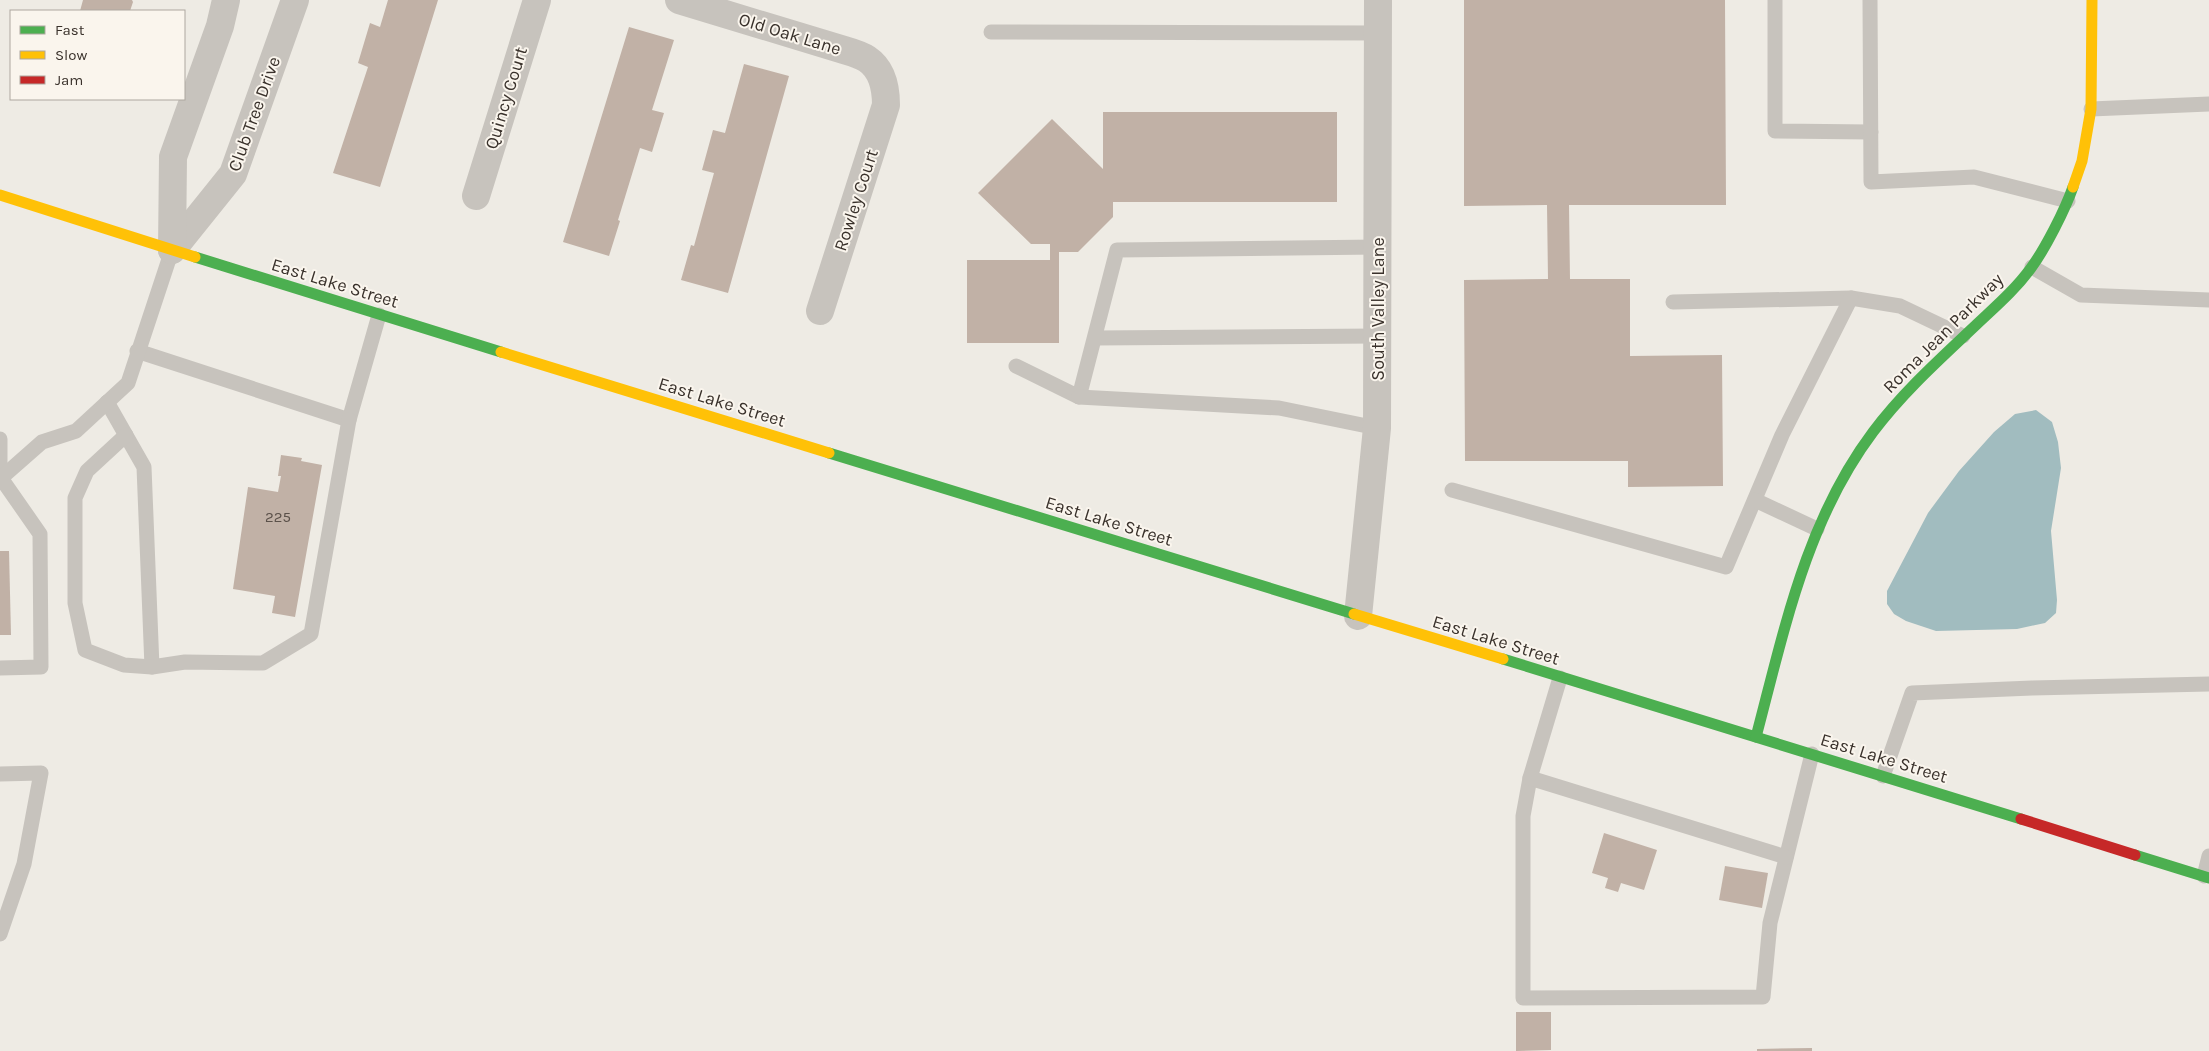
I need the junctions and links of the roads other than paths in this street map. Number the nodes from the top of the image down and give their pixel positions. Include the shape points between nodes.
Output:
1 (226, 0) edge
2 (295, 0) edge
3 (537, 0) edge
4 (679, 0) edge
5 (1378, 0) edge
6 (1775, 0) edge
7 (1870, 0) edge
8 (2092, 0) edge
9 (991, 32) dead end
10 (1377, 33) junction
11 (886, 88) joint
12 (2209, 104) edge
13 (2091, 109) junction
14 (1871, 132) junction
15 (0, 195) edge
16 (476, 196) dead end
17 (2068, 201) junction
18 (1378, 247) junction
19 (172, 250) junction
20 (2032, 267) junction
21 (1851, 298) junction
22 (2209, 300) edge
23 (1673, 302) dead end
24 (820, 311) dead end
25 (379, 315) junction
26 (1378, 336) junction
27 (1963, 336) junction
28 (1095, 338) junction
29 (137, 351) junction
30 (1016, 366) dead end
31 (1079, 397) junction
32 (107, 402) junction
33 (349, 420) junction
34 (1377, 428) junction
35 (126, 435) junction
36 (0, 439) edge
37 (1, 478) edge
38 (1452, 490) dead end
39 (1755, 500) junction
40 (1817, 529) junction
41 (1358, 616) junction
42 (152, 667) junction
43 (0, 668) edge
44 (1560, 678) junction
45 (2209, 684) edge
46 (1756, 737) junction
47 (1812, 754) junction
48 (0, 774) edge
49 (1883, 776) junction
50 (1530, 778) junction
51 (2209, 856) edge
52 (1786, 857) junction
53 (2206, 877) edge
54 (0, 934) edge

1 - 19 street via 174,157
2 - 19 street, Club Tree Drive via 234,174
3 - 16 street, Quincy Court
4 - 11 street, Old Oak Lane via 867,59 878,71
5 - 10 street, South Valley Lane
6 - 14 lane via 1775,131
7 - 14 lane
8 - 13 main road, Roma Jean Parkway
9 - 10 lane
10 - 18 street, South Valley Lane
11 - 24 street, Rowley Court via 886,105
12 - 13 lane
13 - 17 main road, Roma Jean Parkway via 2082,161
14 - 17 lane via 1871,182 1974,177
15 - 19 main road, East Lake Street
17 - 20 main road, Roma Jean Parkway
18 - 26 street, South Valley Lane
18 - 28 lane via 1117,250
19 - 25 main road, East Lake Street
19 - 29 lane
20 - 22 lane via 2081,295
20 - 27 main road, Roma Jean Parkway via 2013,290
21 - 23 lane
21 - 27 lane via 1900,306
21 - 39 lane via 1782,435
25 - 33 lane
25 - 41 main road, East Lake Street
26 - 28 lane
26 - 34 street, South Valley Lane
27 - 40 main road, Roma Jean Parkway via 1910,387 1873,432 1840,481
28 - 31 lane
29 - 32 lane via 128,382
29 - 33 lane
30 - 31 lane
31 - 34 lane via 1279,408
32 - 35 lane
32 - 37 lane via 76,431 42,442
33 - 42 lane via 311,634 263,663 185,662
34 - 41 street, South Valley Lane
35 - 42 lane via 144,467
35 - 42 lane via 86,471 75,498 75,603 85,650 124,665
36 - 37 lane
37 - 43 lane via 40,534 41,667
38 - 39 lane via 1726,567
39 - 40 lane
40 - 46 main road, Roma Jean Parkway via 1796,584
41 - 44 main road, East Lake Street
44 - 46 main road, East Lake Street
44 - 50 lane
45 - 49 lane via 1912,693
46 - 47 main road, East Lake Street
47 - 49 main road, East Lake Street
47 - 52 lane
48 - 54 lane via 41,773 24,864
49 - 53 main road, East Lake Street
50 - 52 lane
50 - 52 lane via 1523,816 1522,998 1763,997 1770,923
51 - 53 lane

